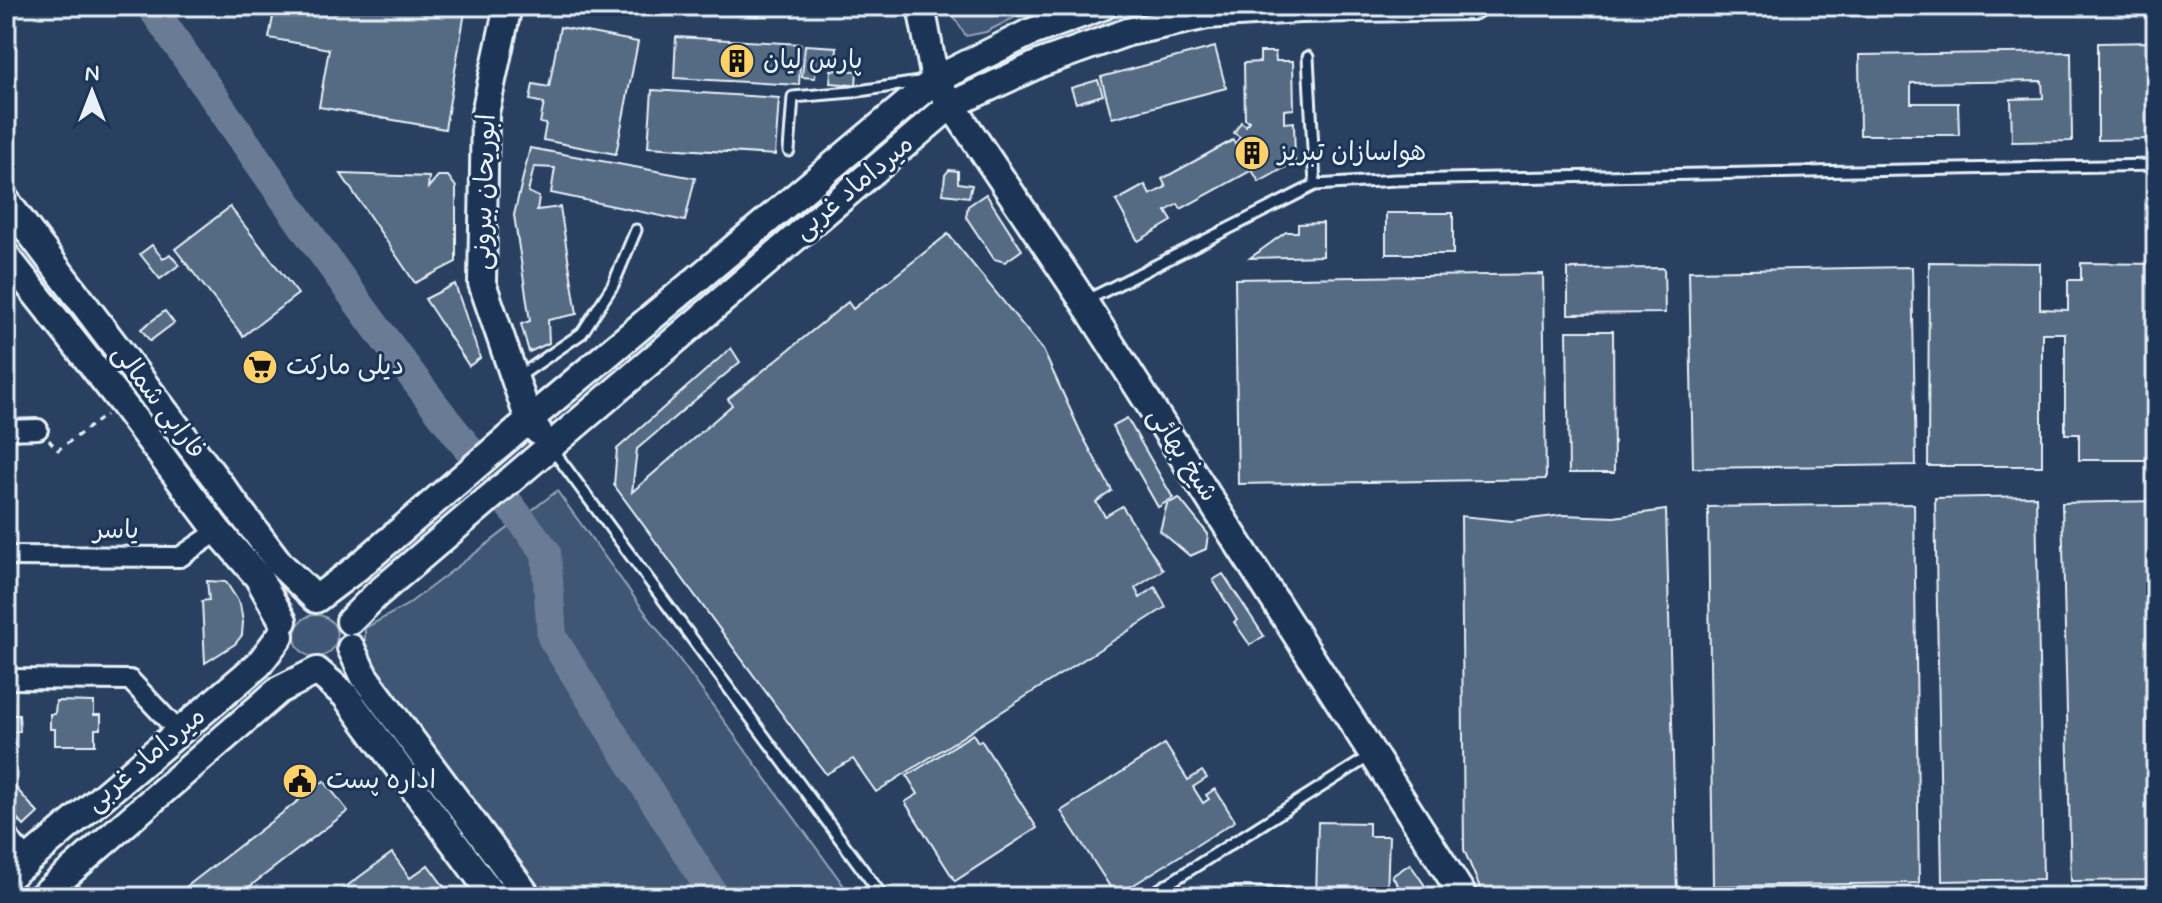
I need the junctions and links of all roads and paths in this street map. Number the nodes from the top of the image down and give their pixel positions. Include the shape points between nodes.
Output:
1 (508, 6) edge
2 (921, 6) edge
3 (1103, 6) edge
4 (1472, 6) edge
5 (1308, 57) dead end
6 (935, 80) junction
7 (951, 105) junction
8 (789, 151) dead end
9 (2156, 165) edge
10 (1315, 185) junction
11 (6, 201) edge
12 (636, 230) dead end
13 (6, 256) edge
14 (1084, 302) junction
15 (515, 379) junction
16 (122, 403) junction
17 (529, 420) junction
18 (38, 429) joint
19 (6, 430) edge
20 (550, 446) junction
21 (218, 531) junction
22 (6, 556) edge
23 (316, 599) junction
24 (350, 621) junction
25 (282, 628) junction
26 (351, 648) junction
27 (317, 671) junction
28 (6, 679) edge
29 (179, 732) junction
30 (1373, 755) junction
31 (6, 841) edge
32 (16, 871) edge
33 (54, 893) edge
34 (494, 897) edge
35 (528, 897) edge
36 (883, 897) edge
37 (1147, 897) edge
38 (1464, 897) edge

1 - 15 street, ابوریحان بیرونی via 485,113 482,283
2 - 6 street, شیخ بهائی
3 - 6 street, میرداماد غربی via 1029,33
4 - 7 street, میرداماد غربی via 1207,15 1128,32 1041,63
5 - 10 lane
6 - 7 street, شیخ بهائی
6 - 8 lane via 793,97
6 - 17 street, میرداماد غربی
7 - 14 street, شیخ بهائی
7 - 20 street, میرداماد غربی
9 - 10 lane
10 - 14 lane
11 - 23 street, فارابی شمالی via 280,564
12 - 15 lane via 613,285 582,333
13 - 16 street, فارابی شمالی
14 - 30 street, شیخ بهائی
15 - 17 street, ابوریحان بیرونی
16 - 18 path via 58,450
16 - 21 street, فارابی شمالی
17 - 20 street
17 - 23 street, میرداماد غربی
18 - 19 street
20 - 24 street, میرداماد غربی
20 - 36 lane
21 - 22 street, یاسر via 180,557
21 - 25 street, فارابی شمالی via 258,577
23 - 24 street via 337,605
23 - 25 street via 296,605
24 - 26 street
25 - 27 street via 288,657
25 - 29 street, میرداماد غربی via 259,664
26 - 27 street via 337,665
26 - 35 street via 364,676
27 - 33 street, میرداماد غربی via 279,690
27 - 34 street via 345,695
28 - 29 street via 130,680
29 - 32 street, میرداماد غربی
30 - 37 lane
30 - 38 street, شیخ بهائی
31 - 32 street

